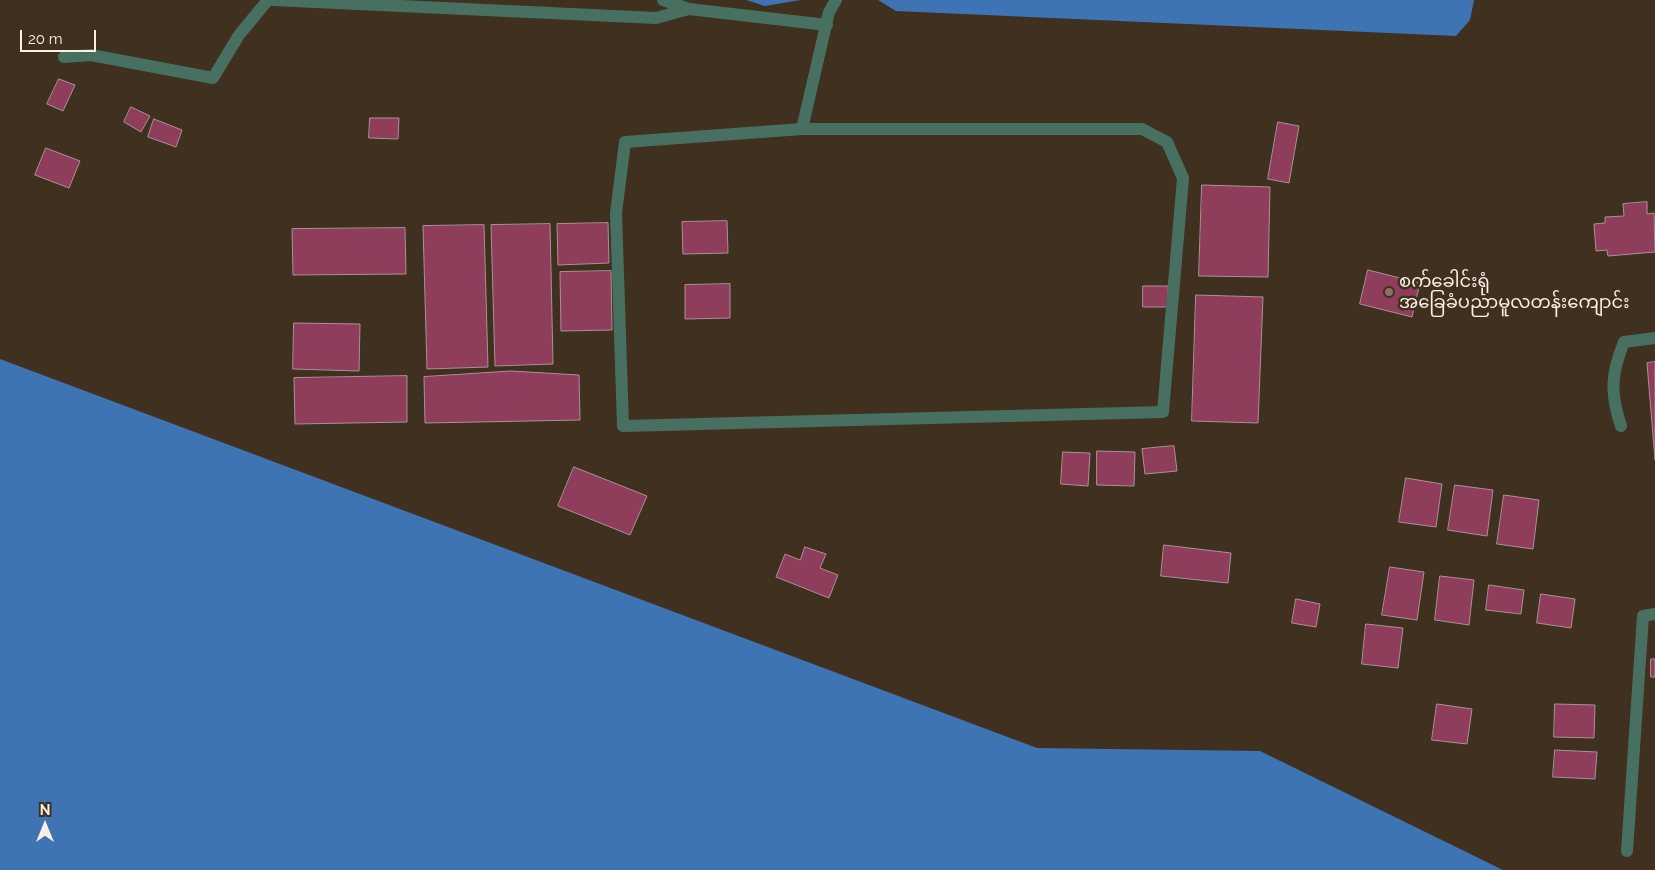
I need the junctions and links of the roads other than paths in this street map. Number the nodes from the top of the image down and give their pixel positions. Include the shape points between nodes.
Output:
1 (268, 0) edge
2 (273, 0) edge
3 (663, 0) edge
4 (836, 0) edge
5 (689, 9) junction
6 (827, 25) junction
7 (64, 57) dead end
8 (802, 128) junction
9 (1655, 338) edge
10 (1620, 426) dead end
11 (1655, 614) edge
12 (1627, 851) dead end

1 - 7 street via 239,35 213,78 91,56
2 - 5 street via 656,18
3 - 5 street
4 - 6 street
5 - 6 street
6 - 8 street
8 - 8 street via 1142,128 1167,142 1183,178 1163,412 623,426 616,213 624,142
9 - 10 street via 1624,342 1614,366 1613,402
11 - 12 street via 1643,616

